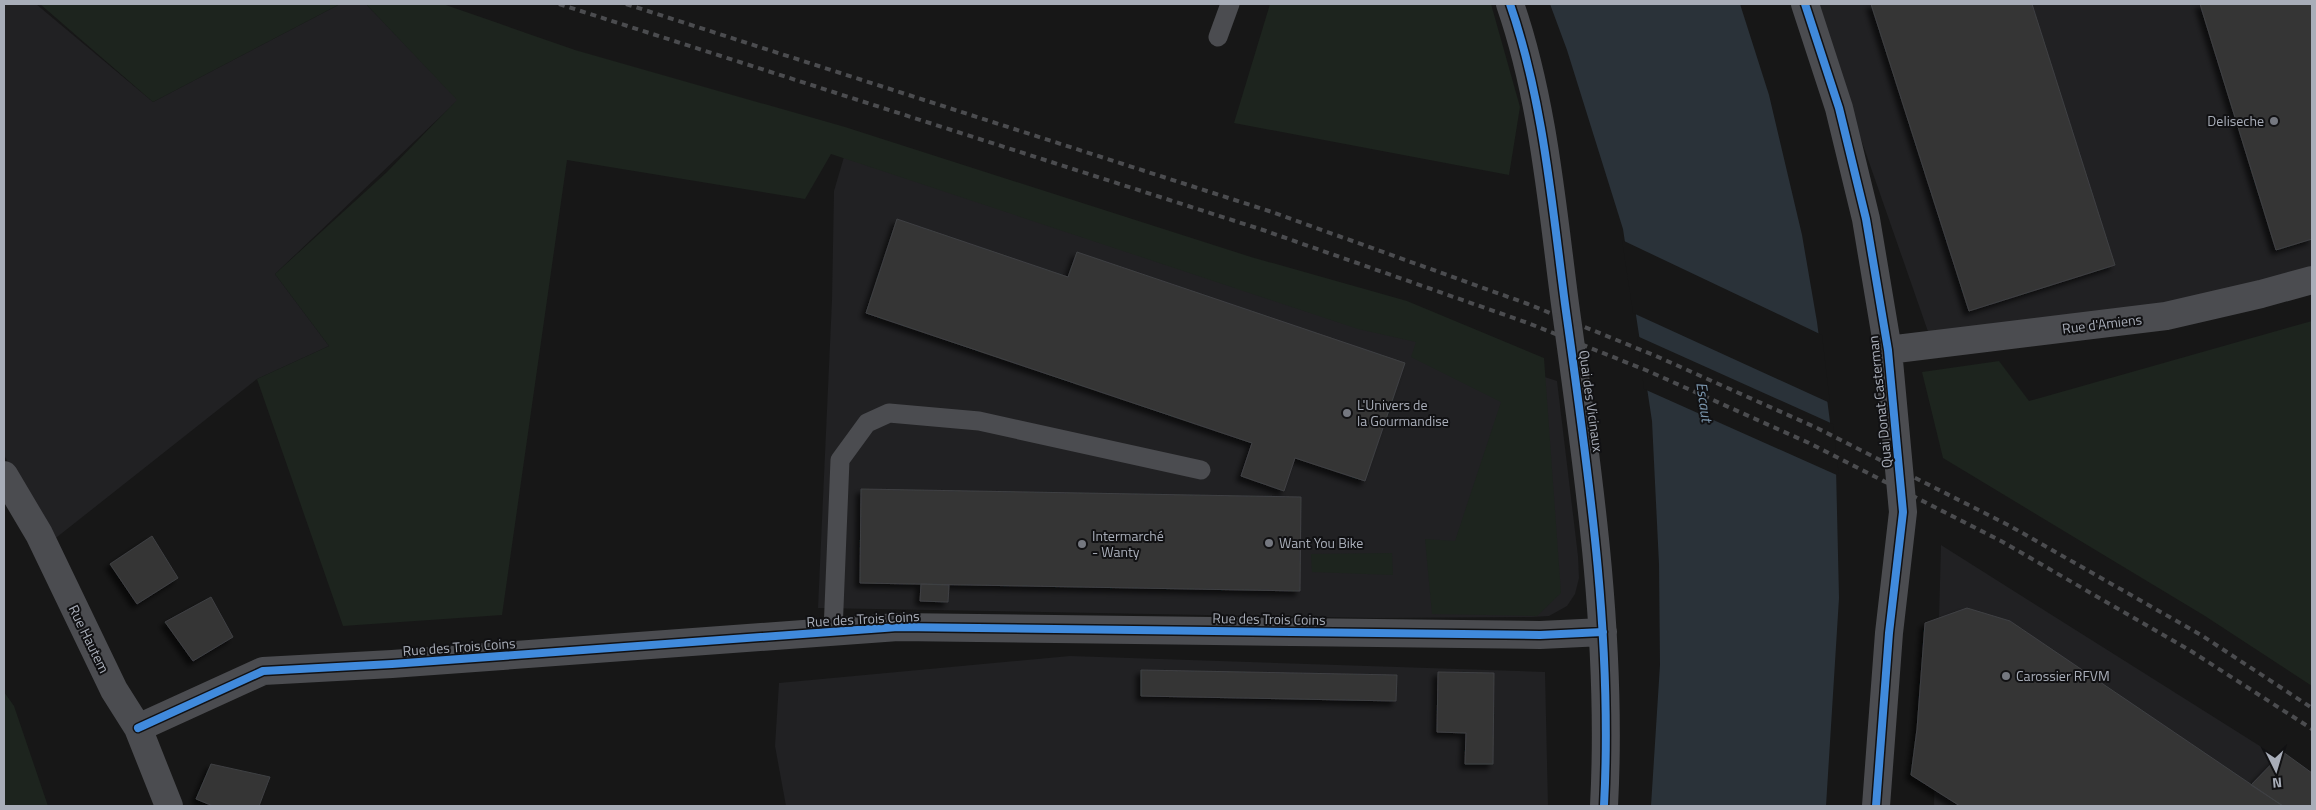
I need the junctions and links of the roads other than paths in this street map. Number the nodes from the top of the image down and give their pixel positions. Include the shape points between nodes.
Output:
1 (1230, 4) edge
2 (1510, 4) edge
3 (1805, 4) edge
4 (1218, 37) dead end
5 (2312, 280) edge
6 (1888, 350) junction
7 (1202, 470) dead end
8 (4, 475) edge
9 (833, 632) junction
10 (1603, 632) junction
11 (138, 728) junction
12 (169, 806) edge
13 (1604, 806) edge
14 (1876, 806) edge

1 - 4 lane
2 - 10 street, Quai des Vicinaux via 1521,35 1545,153 1593,511
3 - 6 street, Quai Donat Casterman via 1838,108 1866,219
5 - 6 street, Rue d'Amiens via 2166,316
6 - 14 street, Quai Donat Casterman via 1903,512 1889,633
7 - 9 lane via 979,421 889,413 868,423 840,460
8 - 11 street, Rue Hautem via 38,534 114,690
9 - 10 street, Rue des Trois Coins via 898,628
9 - 11 street, Rue des Trois Coins via 263,671
10 - 13 street, Quai des Vicinaux via 1607,749
11 - 12 street, Rue Hautem

